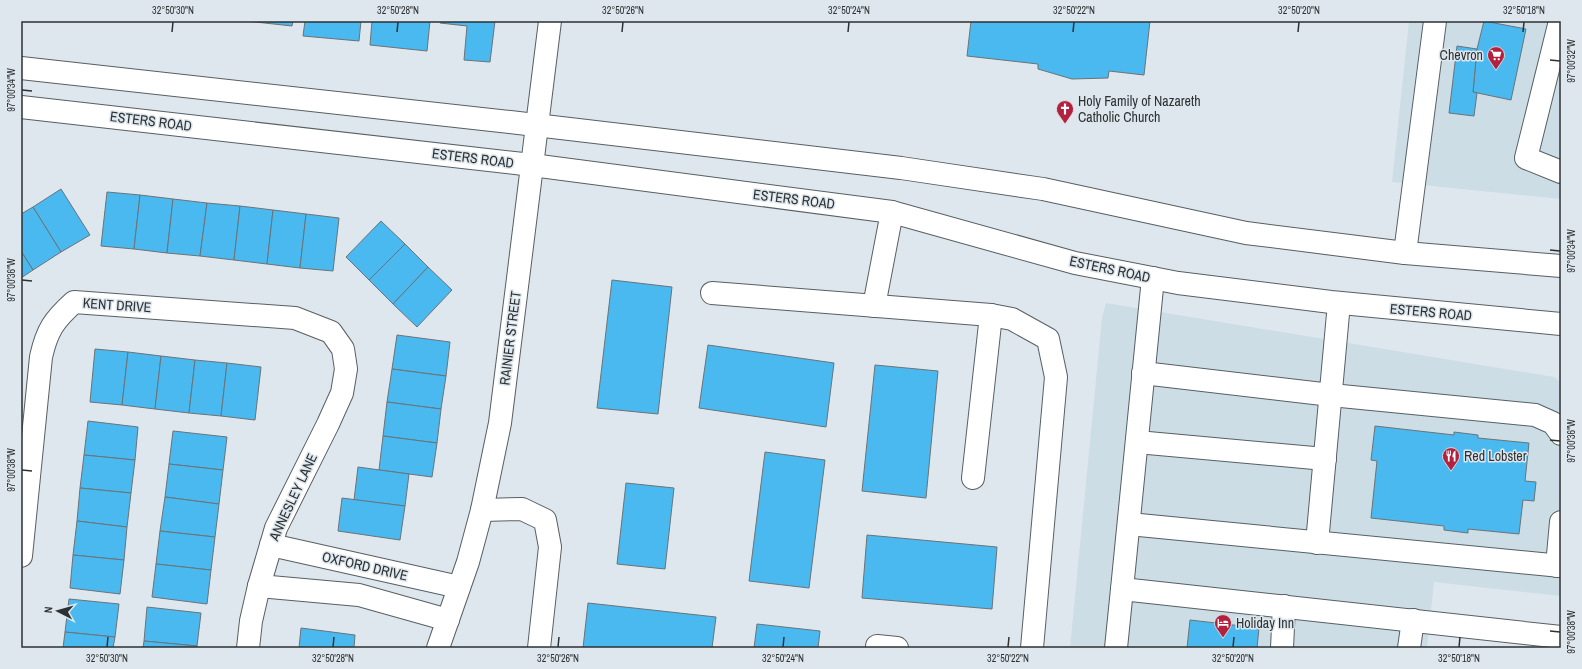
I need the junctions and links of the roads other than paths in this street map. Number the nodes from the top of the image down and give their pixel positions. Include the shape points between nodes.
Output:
1 (550, 21) edge
2 (1435, 21) edge
3 (1560, 21) edge
4 (21, 68) edge
5 (21, 107) edge
6 (537, 125) junction
7 (532, 165) junction
8 (1561, 172) edge
9 (892, 212) junction
10 (1405, 253) junction
11 (1561, 266) edge
12 (1153, 278) junction
13 (712, 293) dead end
14 (1339, 303) junction
15 (874, 306) junction
16 (991, 315) junction
17 (1494, 318) junction
18 (1561, 324) edge
19 (1561, 335) edge
20 (343, 349) joint
21 (1143, 373) junction
22 (1331, 395) junction
23 (1561, 434) edge
24 (1136, 442) junction
25 (1325, 459) junction
26 (973, 478) dead end
27 (482, 510) junction
28 (1561, 522) edge
29 (1129, 524) junction
30 (1317, 543) junction
31 (271, 545) junction
32 (21, 556) edge
33 (1559, 566) edge
34 (259, 586) junction
35 (459, 587) junction
36 (1122, 588) junction
37 (1284, 606) junction
38 (448, 620) junction
39 (1413, 620) junction
40 (1561, 637) edge
41 (248, 648) edge
42 (438, 648) edge
43 (539, 648) edge
44 (1032, 648) edge
45 (1116, 648) edge
46 (1282, 648) edge
47 (1409, 648) edge

1 - 6 main road, RAINIER STREET
2 - 10 main road
3 - 8 main road via 1526,158
4 - 6 main road
5 - 7 main road, ESTERS ROAD
6 - 7 main road, RAINIER STREET
6 - 10 main road via 939,173 1043,189 1246,233
7 - 9 main road, ESTERS ROAD
7 - 27 main road, RAINIER STREET via 500,424
9 - 12 main road, ESTERS ROAD via 1076,263
9 - 15 main road
10 - 11 main road
12 - 14 main road, ESTERS ROAD
12 - 21 main road
13 - 15 main road
14 - 17 main road, ESTERS ROAD
14 - 22 main road
15 - 16 main road
16 - 26 main road
16 - 44 main road via 1012,318 1048,339 1056,377
17 - 18 main road, ESTERS ROAD
17 - 19 main road
20 - 31 main road, ANNESLEY LANE via 346,369 342,393 276,528
20 - 32 main road, KENT DRIVE via 331,332 295,318 74,302 56,318 45,339 41,357
21 - 22 main road
21 - 24 main road
22 - 23 main road via 1535,415 1552,423
22 - 25 main road
24 - 25 main road
24 - 29 main road
25 - 30 main road
27 - 35 main road, RAINIER STREET
27 - 43 main road via 522,509 545,520 550,547
28 - 33 main road
29 - 30 main road
29 - 36 main road
30 - 33 main road
31 - 34 main road, ANNESLEY LANE
31 - 35 main road, OXFORD DRIVE
34 - 38 main road via 360,595
34 - 41 main road, ANNESLEY LANE
35 - 38 main road, RAINIER STREET
36 - 37 main road
36 - 45 main road
37 - 39 main road
37 - 46 main road
38 - 42 main road, RAINIER STREET
39 - 40 main road
39 - 47 main road

